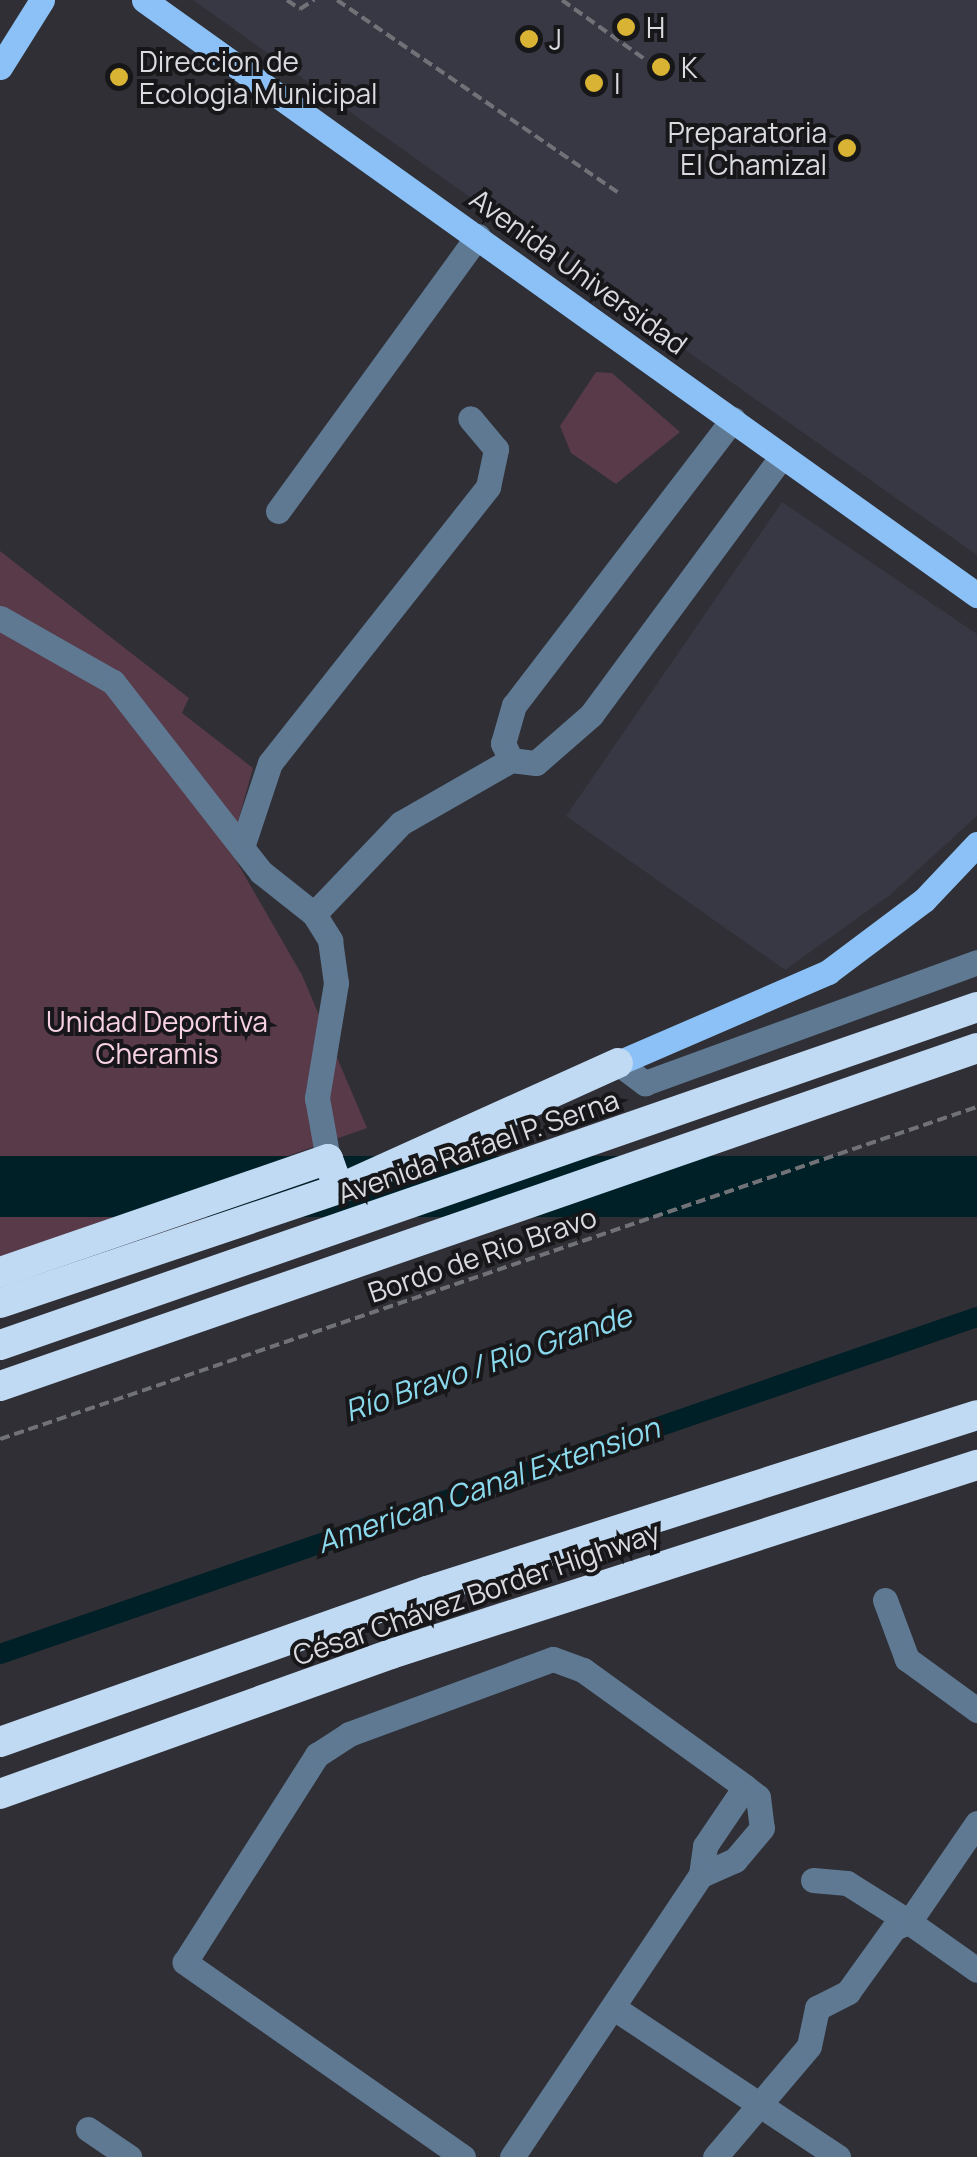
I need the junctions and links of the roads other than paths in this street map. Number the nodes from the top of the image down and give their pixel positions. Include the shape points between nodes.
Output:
1 (42, 0) edge
2 (144, 0) edge
3 (0, 67) edge
4 (478, 236) junction
5 (470, 418) dead end
6 (733, 419) junction
7 (782, 456) junction
8 (278, 511) dead end
9 (977, 594) edge
10 (0, 618) edge
11 (511, 760) junction
12 (244, 841) junction
13 (977, 844) edge
14 (314, 914) junction
15 (977, 962) edge
16 (977, 1008) edge
17 (977, 1048) edge
18 (618, 1063) junction
19 (328, 1159) junction
20 (339, 1190) junction
21 (0, 1272) edge
22 (0, 1302) edge
23 (0, 1345) edge
24 (0, 1386) edge
25 (971, 1416) edge
26 (977, 1465) edge
27 (885, 1600) dead end
28 (977, 1710) edge
29 (0, 1742) edge
30 (745, 1787) junction
31 (0, 1794) edge
32 (977, 1823) edge
33 (700, 1875) junction
34 (813, 1880) dead end
35 (909, 1922) junction
36 (977, 1970) edge
37 (614, 2008) junction
38 (764, 2108) junction
39 (88, 2129) dead end
40 (129, 2157) edge
41 (463, 2157) edge
42 (512, 2157) edge
43 (715, 2157) edge
44 (838, 2157) edge

1 - 3 main road
2 - 4 main road, Avenida Universidad
4 - 6 main road, Avenida Universidad
4 - 8 lane
5 - 12 lane via 496,449 488,487 270,763
6 - 7 main road, Avenida Universidad
6 - 11 lane via 514,705 503,743
7 - 9 main road, Avenida Universidad
7 - 11 lane via 592,715 536,764
10 - 12 lane via 113,682
11 - 14 lane via 402,823
12 - 14 lane via 260,872
13 - 18 main road via 924,900 828,972
14 - 19 lane via 330,940 336,982 317,1098
15 - 18 lane via 646,1083
16 - 23 highway, Avenida Rafael P. Serna
17 - 24 highway
18 - 20 highway
19 - 20 highway
19 - 21 highway
20 - 22 highway
25 - 29 highway, César Chávez Border Highway
26 - 31 highway, César Chávez Border Highway via 391,1654
27 - 28 lane via 907,1659
30 - 33 lane via 705,1846
30 - 33 lane via 766,1812 762,1828 734,1860
30 - 41 lane via 583,1670 552,1659 349,1734 317,1756 185,1962
32 - 35 lane
33 - 37 lane
34 - 35 lane via 847,1883
35 - 36 lane
35 - 38 lane via 884,1938 848,1992 817,2008 809,2046
37 - 38 lane
37 - 42 lane
38 - 43 lane
38 - 44 lane
39 - 40 lane

